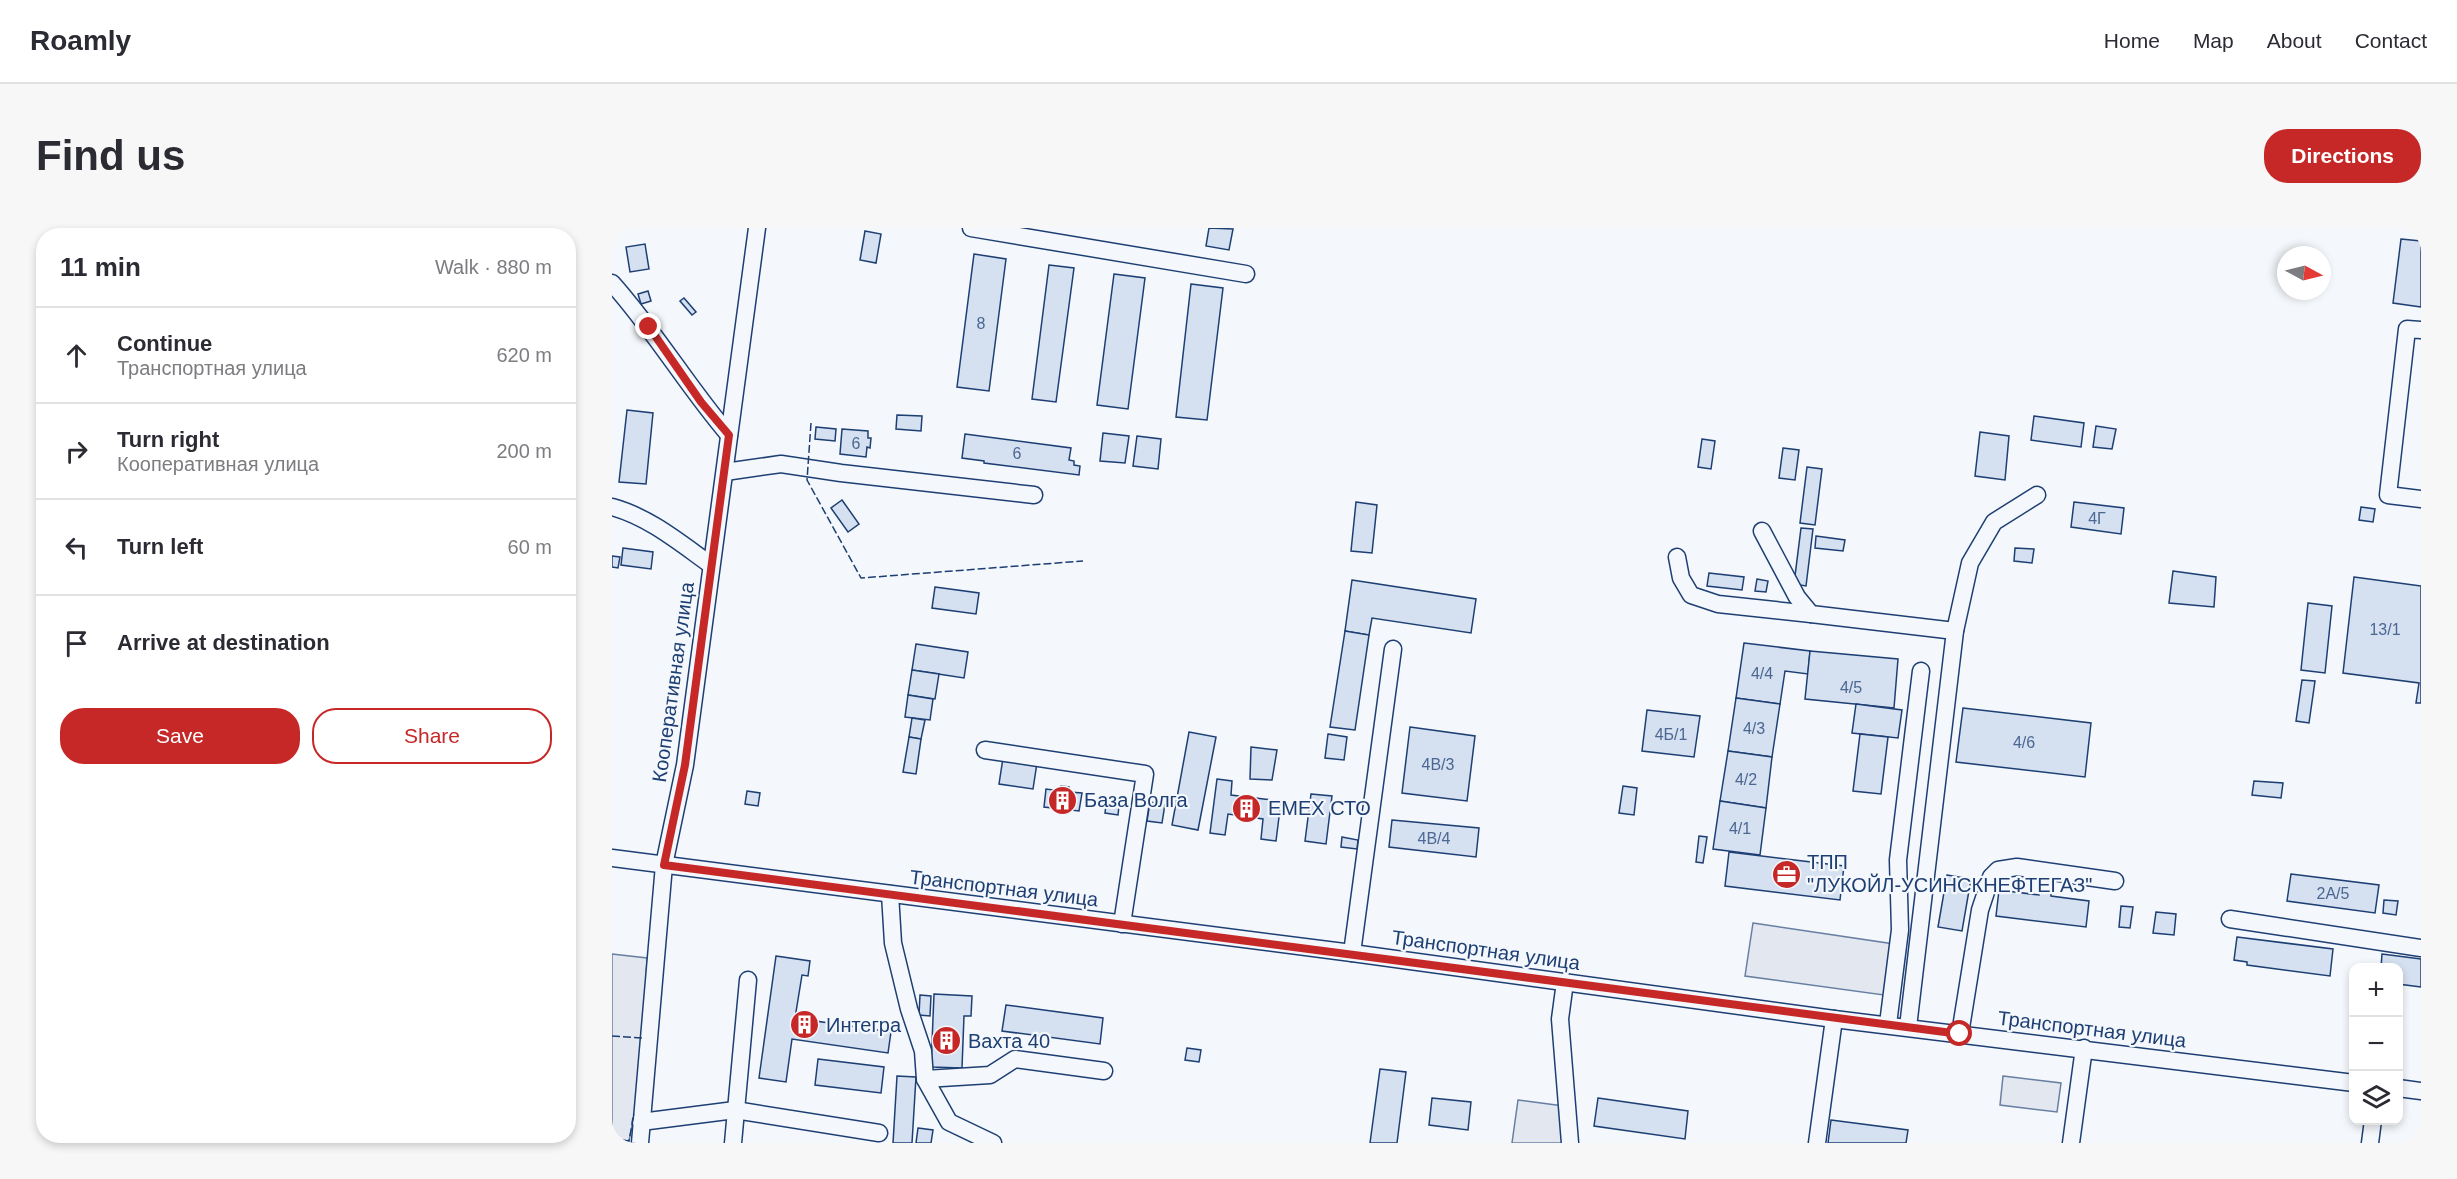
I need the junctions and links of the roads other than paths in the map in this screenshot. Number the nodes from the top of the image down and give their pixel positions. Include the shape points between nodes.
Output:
1 (757, 228) edge
2 (971, 228) edge
3 (1246, 274) dead end
4 (612, 283) edge
5 (2421, 330) edge
6 (729, 435) junction
7 (725, 472) junction
8 (1034, 495) dead end
9 (2037, 495) dead end
10 (2421, 499) edge
11 (612, 507) edge
12 (1762, 531) dead end
13 (1677, 556) dead end
14 (711, 564) junction
15 (1811, 614) junction
16 (1955, 631) junction
17 (1394, 649) dead end
18 (1921, 671) dead end
19 (985, 750) dead end
20 (612, 858) edge
21 (664, 865) junction
22 (2115, 881) dead end
23 (890, 894) junction
24 (2230, 919) dead end
25 (1122, 924) junction
26 (2421, 948) edge
27 (1352, 953) junction
28 (748, 980) dead end
29 (1565, 982) junction
30 (1834, 1019) junction
31 (1888, 1024) junction
32 (1908, 1027) junction
33 (1960, 1034) junction
34 (2084, 1048) junction
35 (1104, 1071) dead end
36 (925, 1079) junction
37 (2349, 1082) edge
38 (2403, 1089) edge
39 (2421, 1091) edge
40 (735, 1110) junction
41 (641, 1122) junction
42 (2372, 1125) edge
43 (879, 1133) dead end
44 (640, 1143) edge
45 (733, 1143) edge
46 (993, 1143) edge
47 (1570, 1143) edge
48 (1817, 1143) edge
49 (2072, 1143) edge
50 (2370, 1143) edge

1 - 6 street, Кооперативная улица
2 - 3 street
4 - 6 street
5 - 10 street via 2407,329 2388,495
6 - 7 street, Кооперативная улица
7 - 8 street via 781,464
7 - 14 street, Кооперативная улица
9 - 16 street via 1994,522 1970,563
11 - 14 street via 637,517
12 - 15 street via 1797,597
13 - 15 street via 1681,578 1691,595 1718,604
14 - 21 street, Кооперативная улица via 685,765
15 - 16 street
16 - 32 street
17 - 27 street
18 - 31 street via 1898,860 1900,930
19 - 25 street via 1144,774
20 - 21 street, Транспортная улица
21 - 23 street, Транспортная улица
21 - 41 street, Кооперативная улица
22 - 33 street via 2017,867 2006,867 1990,877 1980,910
23 - 25 street, Транспортная улица
23 - 36 street via 893,943 923,1051
24 - 26 street
25 - 27 street, Транспортная улица
27 - 29 street, Транспортная улица
28 - 40 street
29 - 30 street, Транспортная улица
29 - 47 street via 1560,1019
30 - 31 street, Транспортная улица
30 - 48 street
31 - 32 street, Транспортная улица
32 - 33 street, Транспортная улица
33 - 34 street, Транспортная улица
34 - 37 street, Транспортная улица
34 - 49 street
35 - 36 street via 1014,1059 990,1075
36 - 46 street via 949,1122
38 - 39 street
40 - 41 street
40 - 43 street
40 - 45 street
41 - 44 street, Кооперативная улица
42 - 50 street

